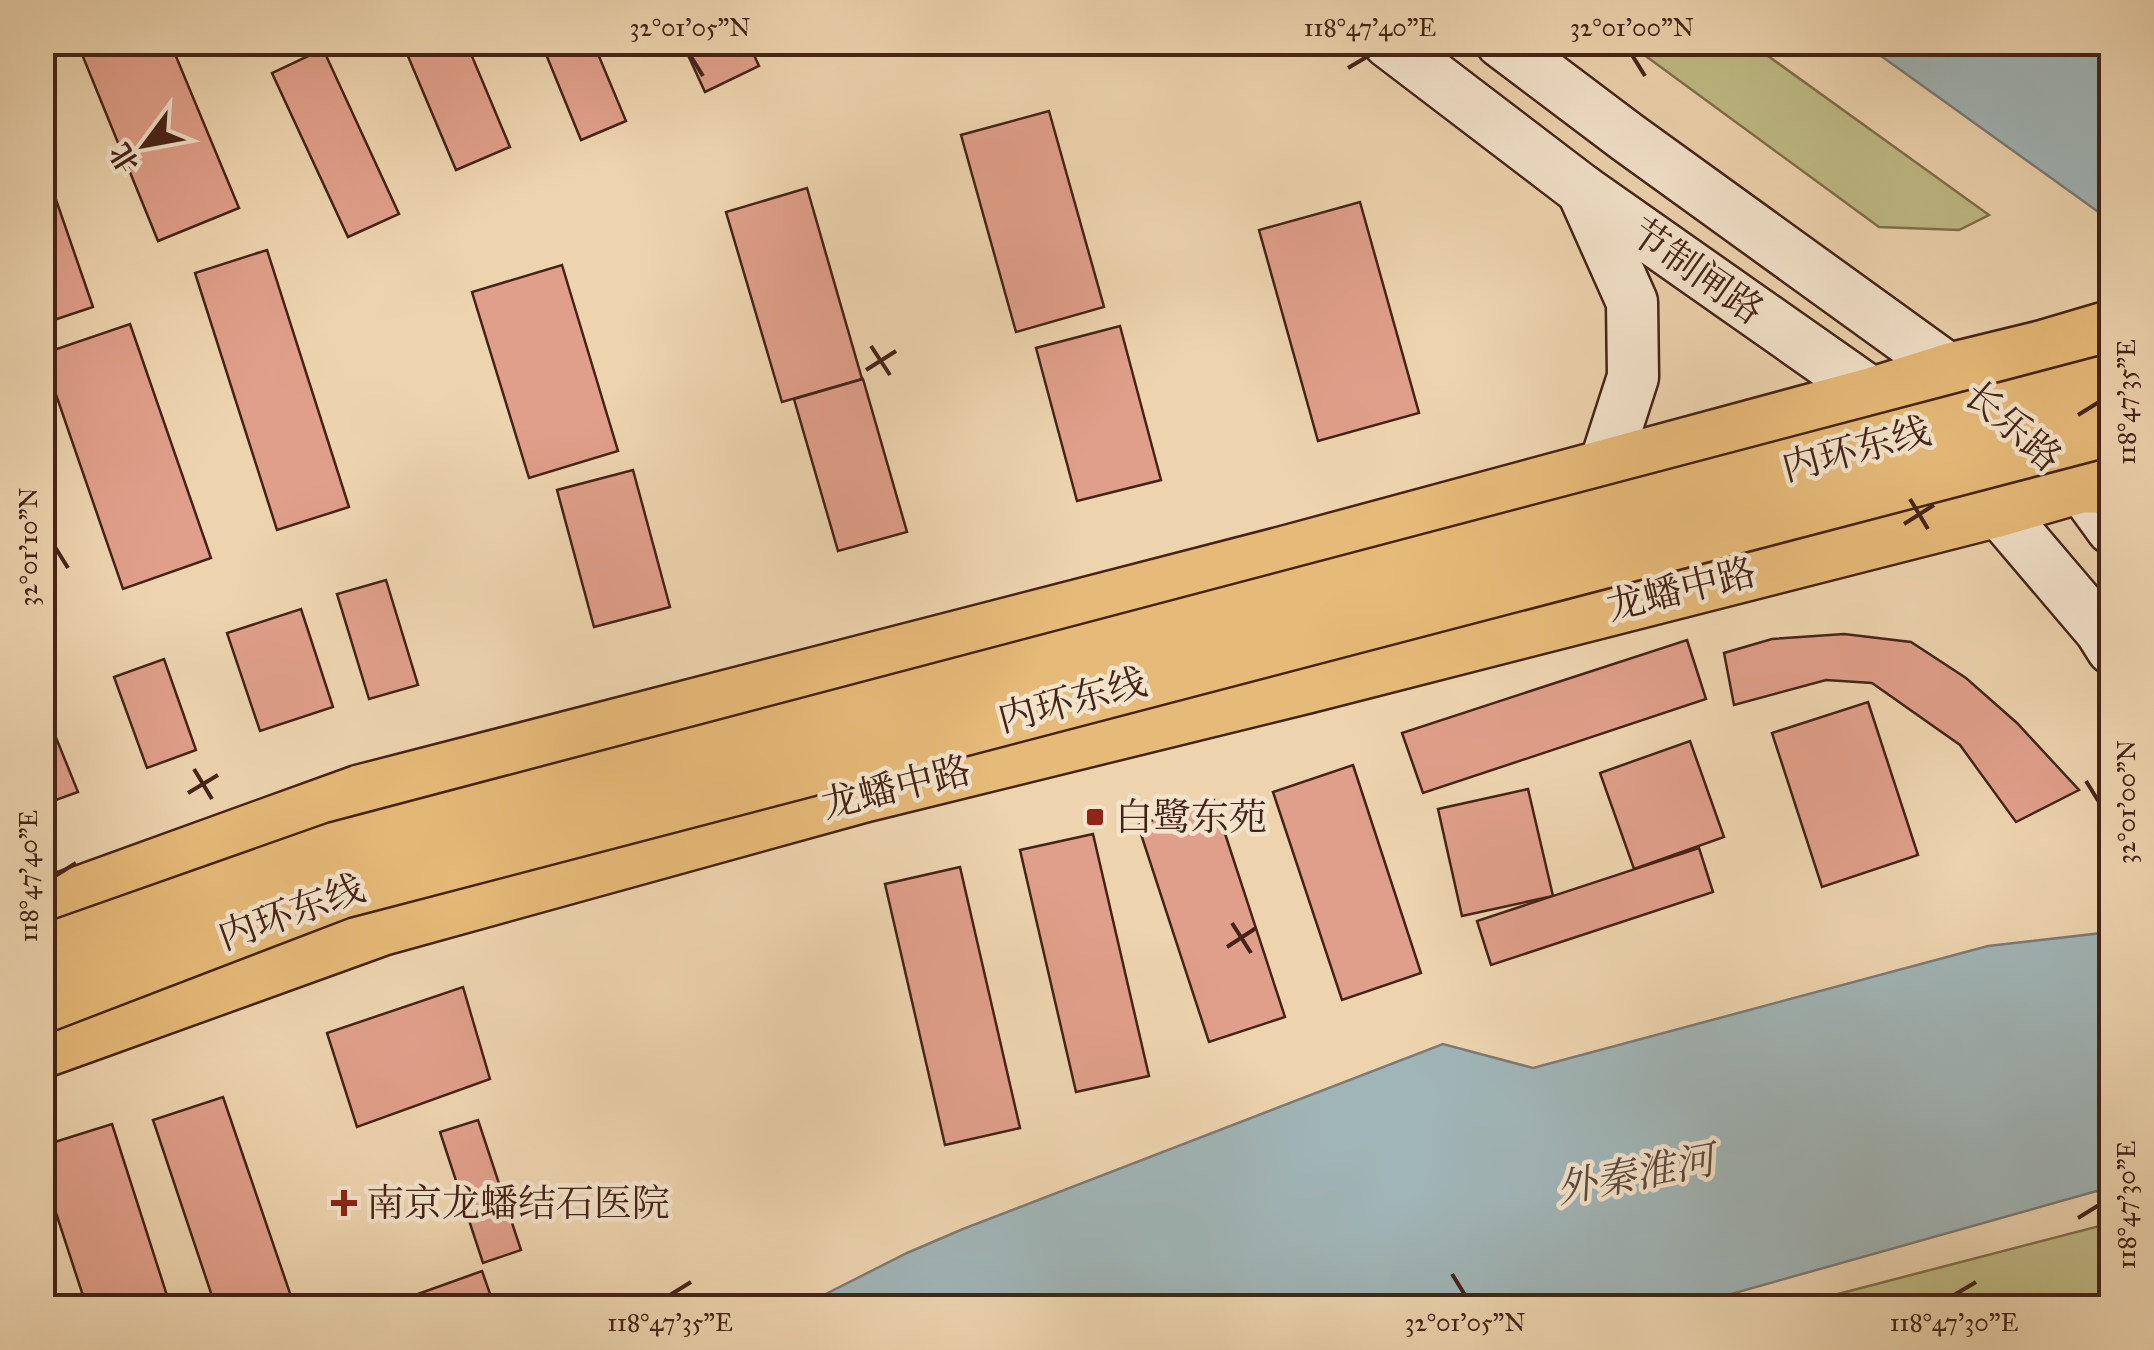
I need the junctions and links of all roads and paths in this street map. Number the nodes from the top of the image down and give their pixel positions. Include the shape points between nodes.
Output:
1 (1388, 42) edge
2 (1501, 42) edge
3 (1582, 190) junction
4 (2112, 328) edge
5 (1950, 371) junction
6 (2112, 382) edge
7 (1874, 395) junction
8 (2112, 427) edge
9 (1604, 467) junction
10 (2096, 485) edge
11 (1997, 509) junction
12 (2112, 528) edge
13 (2112, 649) edge
14 (42, 908) edge
15 (42, 954) edge
16 (42, 1005) edge
17 (42, 1050) edge

1 - 3 main road, 节制闸路
2 - 5 main road, 节制闸路
3 - 7 main road, 节制闸路
3 - 9 main road via 1632,302 1633,377
4 - 5 main road
5 - 7 main road
5 - 10 main road, 长乐路
6 - 15 main road, 内环东线, bridge via 337,850
7 - 9 main road
7 - 11 main road, 节制闸路
8 - 16 main road, 内环东线, bridge via 339,891
9 - 14 main road via 360,793
10 - 11 main road, 龙蟠中路
10 - 12 main road, 长乐路
11 - 13 main road, 长乐路
11 - 17 main road, 龙蟠中路 via 864,794 384,928

